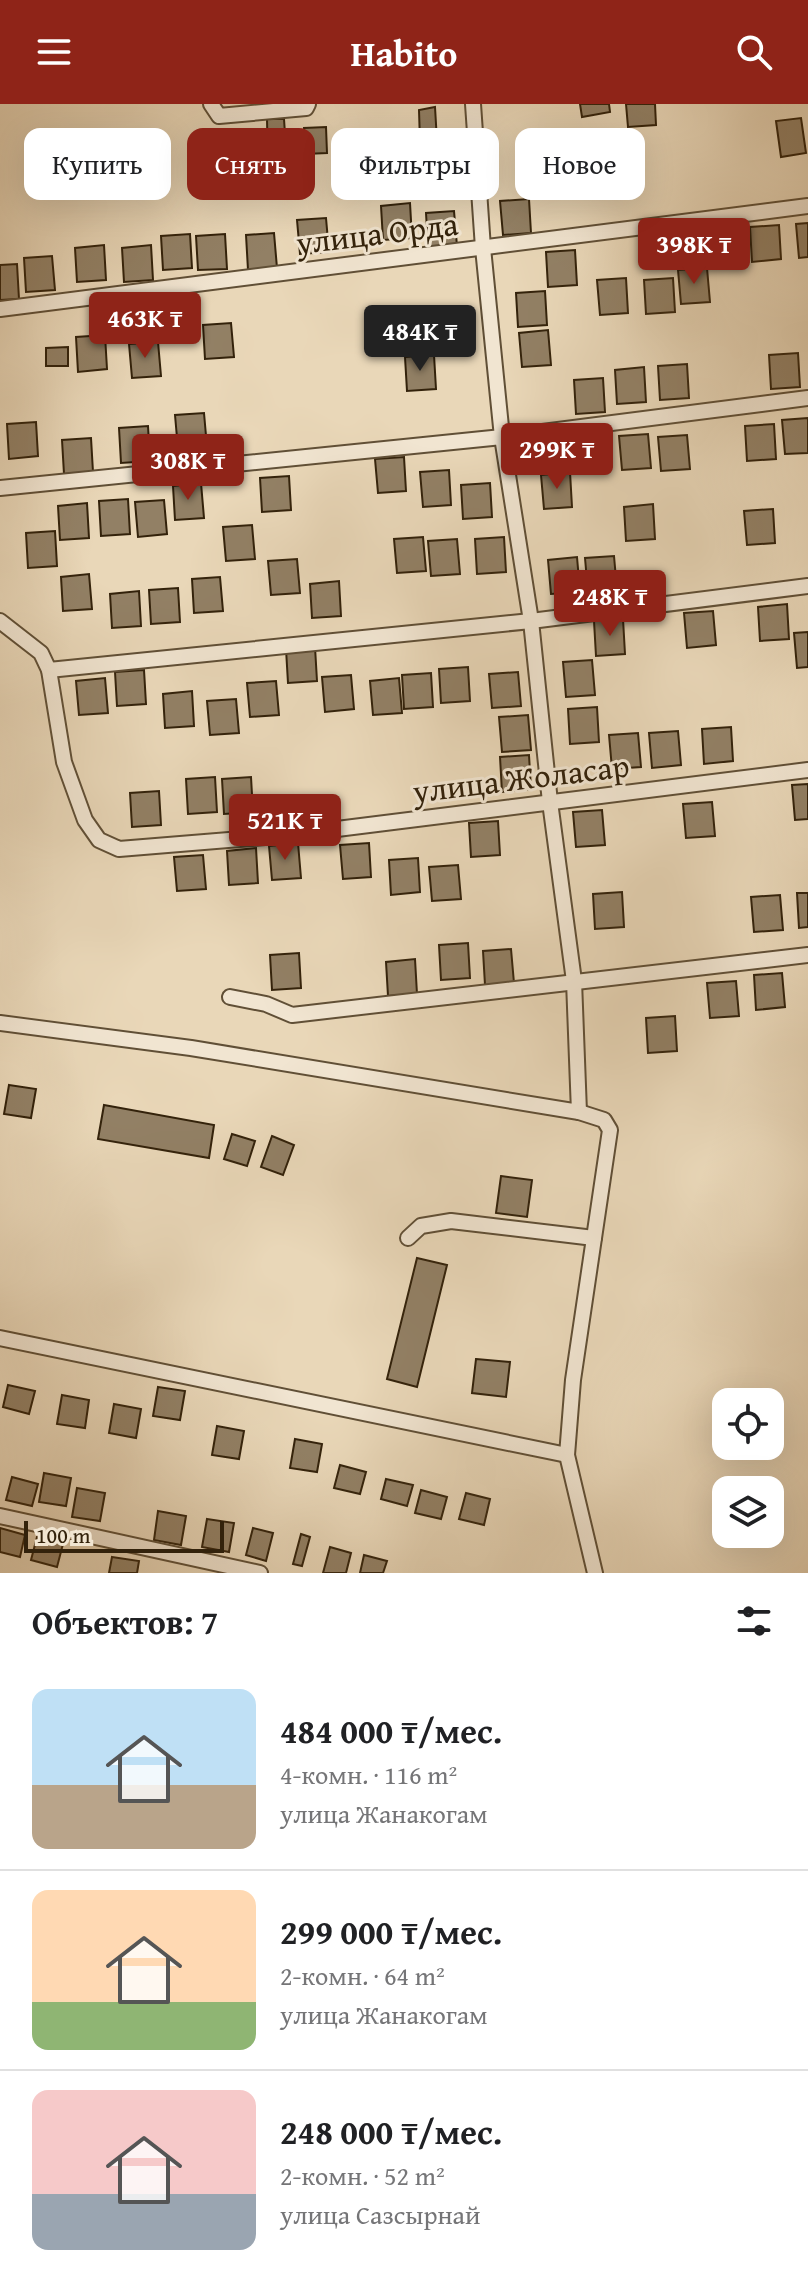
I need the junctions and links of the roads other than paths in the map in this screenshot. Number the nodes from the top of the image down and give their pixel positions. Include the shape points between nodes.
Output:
1 (211, 104) edge
2 (308, 104) edge
3 (473, 104) edge
4 (808, 206) edge
5 (483, 248) junction
6 (0, 309) edge
7 (808, 398) edge
8 (502, 437) junction
9 (0, 488) edge
10 (808, 586) edge
11 (0, 621) edge
12 (531, 621) junction
13 (49, 670) junction
14 (808, 770) edge
15 (550, 802) junction
16 (808, 955) edge
17 (574, 981) junction
18 (230, 997) dead end
19 (0, 1023) edge
20 (579, 1112) junction
21 (408, 1238) dead end
22 (594, 1238) junction
23 (0, 1338) edge
24 (567, 1455) junction
25 (0, 1516) edge
26 (260, 1573) edge
27 (595, 1573) edge

1 - 2 street via 219,116
3 - 5 street
4 - 5 street, улица Орда
5 - 6 street, улица Орда
5 - 8 street
7 - 8 street
8 - 9 street
8 - 12 street
10 - 12 street
11 - 13 street via 41,653
12 - 13 street
12 - 15 street
13 - 15 street, улица Жоласар via 64,762 85,820 99,840 119,849
14 - 15 street, улица Жоласар
15 - 17 street
16 - 17 street
17 - 18 street via 292,1015
17 - 20 street
19 - 20 street via 191,1048
20 - 22 street via 604,1120 610,1130
21 - 22 street via 421,1226 451,1221
22 - 24 street
23 - 24 street
24 - 27 street
25 - 26 street

